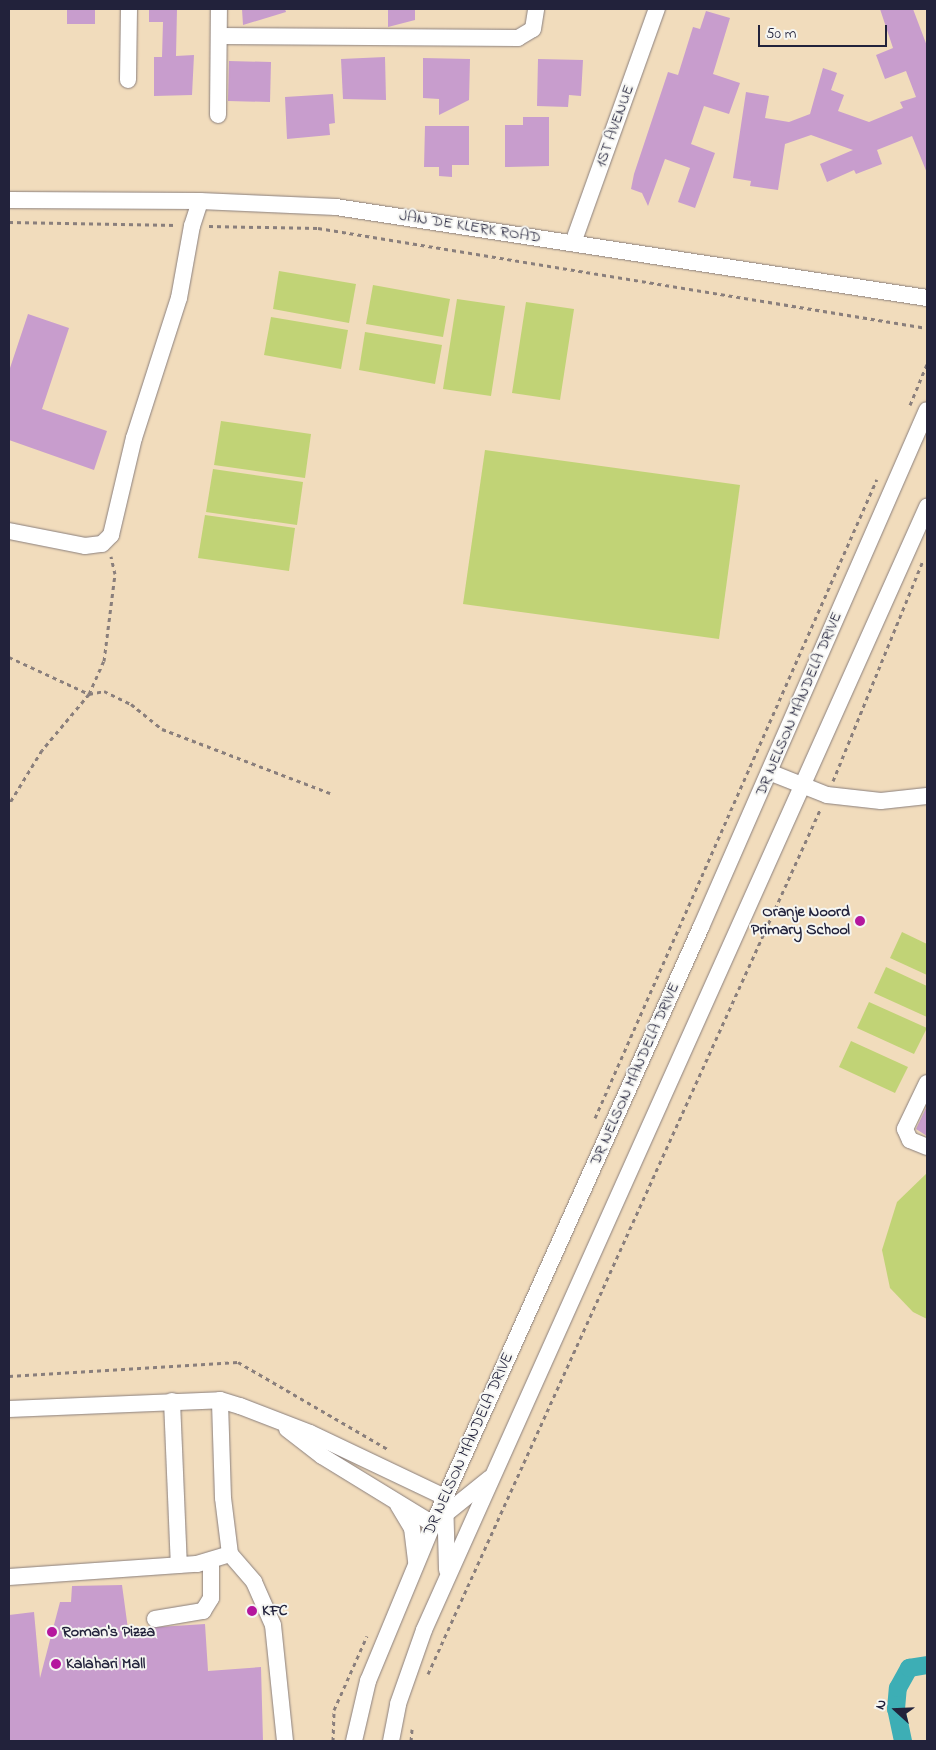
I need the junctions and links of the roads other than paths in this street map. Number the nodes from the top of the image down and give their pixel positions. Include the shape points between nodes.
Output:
1 (129, 9) edge
2 (219, 9) edge
3 (536, 9) edge
4 (657, 9) edge
5 (218, 36) junction
6 (128, 80) dead end
7 (218, 115) dead end
8 (9, 200) edge
9 (200, 202) junction
10 (573, 243) junction
11 (927, 298) edge
12 (927, 410) edge
13 (927, 507) edge
14 (9, 531) edge
15 (769, 772) junction
16 (804, 786) junction
17 (927, 796) edge
18 (927, 1083) edge
19 (927, 1147) edge
20 (220, 1400) junction
21 (172, 1402) junction
22 (9, 1409) edge
23 (280, 1423) junction
24 (495, 1473) junction
25 (445, 1497) junction
26 (398, 1504) junction
27 (447, 1515) junction
28 (432, 1524) junction
29 (230, 1554) junction
30 (211, 1561) junction
31 (416, 1564) junction
32 (179, 1565) junction
33 (9, 1577) edge
34 (447, 1580) junction
35 (155, 1619) dead end
36 (285, 1741) edge
37 (354, 1741) edge
38 (391, 1741) edge

1 - 6 street
2 - 5 street
3 - 5 street via 533,29 518,38
4 - 10 street, 1ST AVENUE
5 - 7 street
8 - 9 street, JAN DE KLERK ROAD
9 - 10 street, JAN DE KLERK ROAD via 336,207
9 - 14 street via 178,298 134,438 114,528 107,540 95,546
10 - 11 street, JAN DE KLERK ROAD
12 - 15 street, DR NELSON MANDELA DRIVE
13 - 16 street
15 - 16 street
15 - 25 street, DR NELSON MANDELA DRIVE
16 - 17 street via 827,795 882,801
16 - 24 street
18 - 19 street via 905,1133 910,1140
20 - 21 street
20 - 23 street
20 - 29 street via 223,1498
21 - 22 street
21 - 32 street
23 - 25 street via 310,1433
23 - 26 street via 304,1444
24 - 27 street
24 - 34 street
25 - 27 street
25 - 28 street, DR NELSON MANDELA DRIVE
26 - 28 street
26 - 31 street via 412,1528
27 - 28 street
27 - 34 street
28 - 31 street, DR NELSON MANDELA DRIVE
29 - 30 street
29 - 36 street via 254,1582 272,1625 281,1681
30 - 32 street
30 - 35 street via 211,1598 204,1611
31 - 37 street, DR NELSON MANDELA DRIVE via 368,1681
32 - 33 street
34 - 38 street via 410,1668

